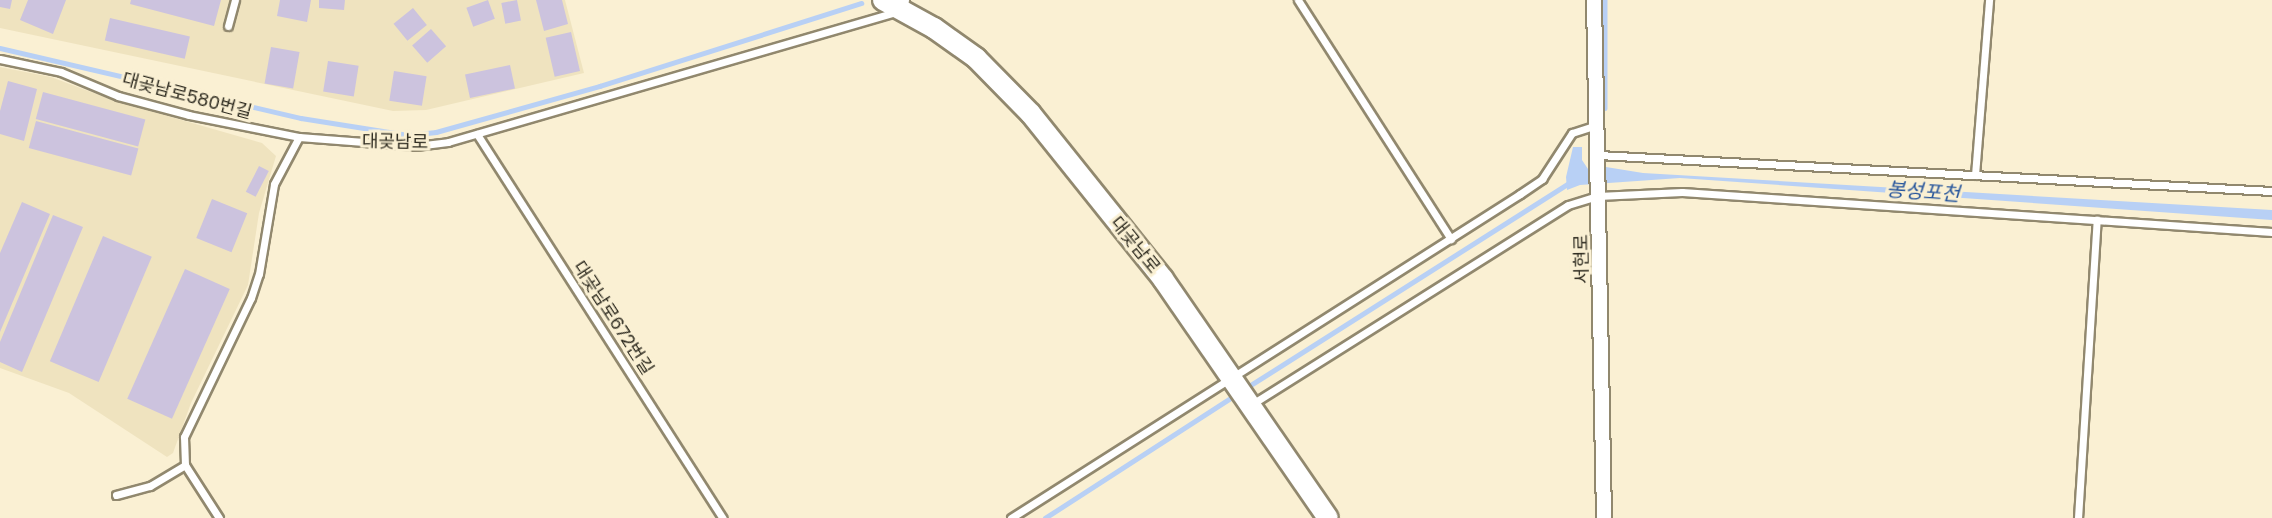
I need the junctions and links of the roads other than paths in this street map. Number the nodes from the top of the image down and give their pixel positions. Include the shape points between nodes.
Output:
1 (235, 0) edge
2 (883, 0) edge
3 (1298, 0) edge
4 (1594, 0) edge
5 (1989, 0) edge
6 (903, 5) edge
7 (228, 26) dead end
8 (0, 59) edge
9 (1597, 125) junction
10 (477, 134) junction
11 (299, 137) junction
12 (1598, 155) junction
13 (1976, 175) junction
14 (2272, 191) edge
15 (1598, 192) junction
16 (2097, 220) junction
17 (2272, 232) edge
18 (1451, 239) junction
19 (1234, 380) junction
20 (1249, 403) junction
21 (185, 465) junction
22 (116, 495) dead end
23 (219, 518) edge
24 (723, 518) edge
25 (1011, 518) edge
26 (1328, 518) edge
27 (1604, 518) edge
28 (2078, 518) edge

1 - 7 lane
2 - 6 street, 대곶남로
3 - 18 lane
4 - 9 street, 서현로
5 - 13 lane
6 - 10 lane, 대곶남로
6 - 19 street, 대곶남로 via 976,58 1007,86 1163,279
8 - 11 lane, 대곶남로580번길 via 61,72 118,96 189,115
9 - 12 street, 서현로
9 - 18 lane via 1572,134 1542,179
10 - 11 lane, 대곶남로 via 416,146
10 - 24 lane, 대곶남로672번길
11 - 21 lane via 274,184 260,274 251,298 184,437
12 - 13 lane
12 - 15 street, 서현로
13 - 14 lane
15 - 16 lane via 1682,192
15 - 20 lane via 1568,205
15 - 27 street, 서현로
16 - 17 lane
16 - 28 lane
18 - 19 lane
19 - 20 street, 대곶남로
19 - 25 lane
20 - 26 street, 대곶남로
21 - 22 lane via 150,486
21 - 23 lane

